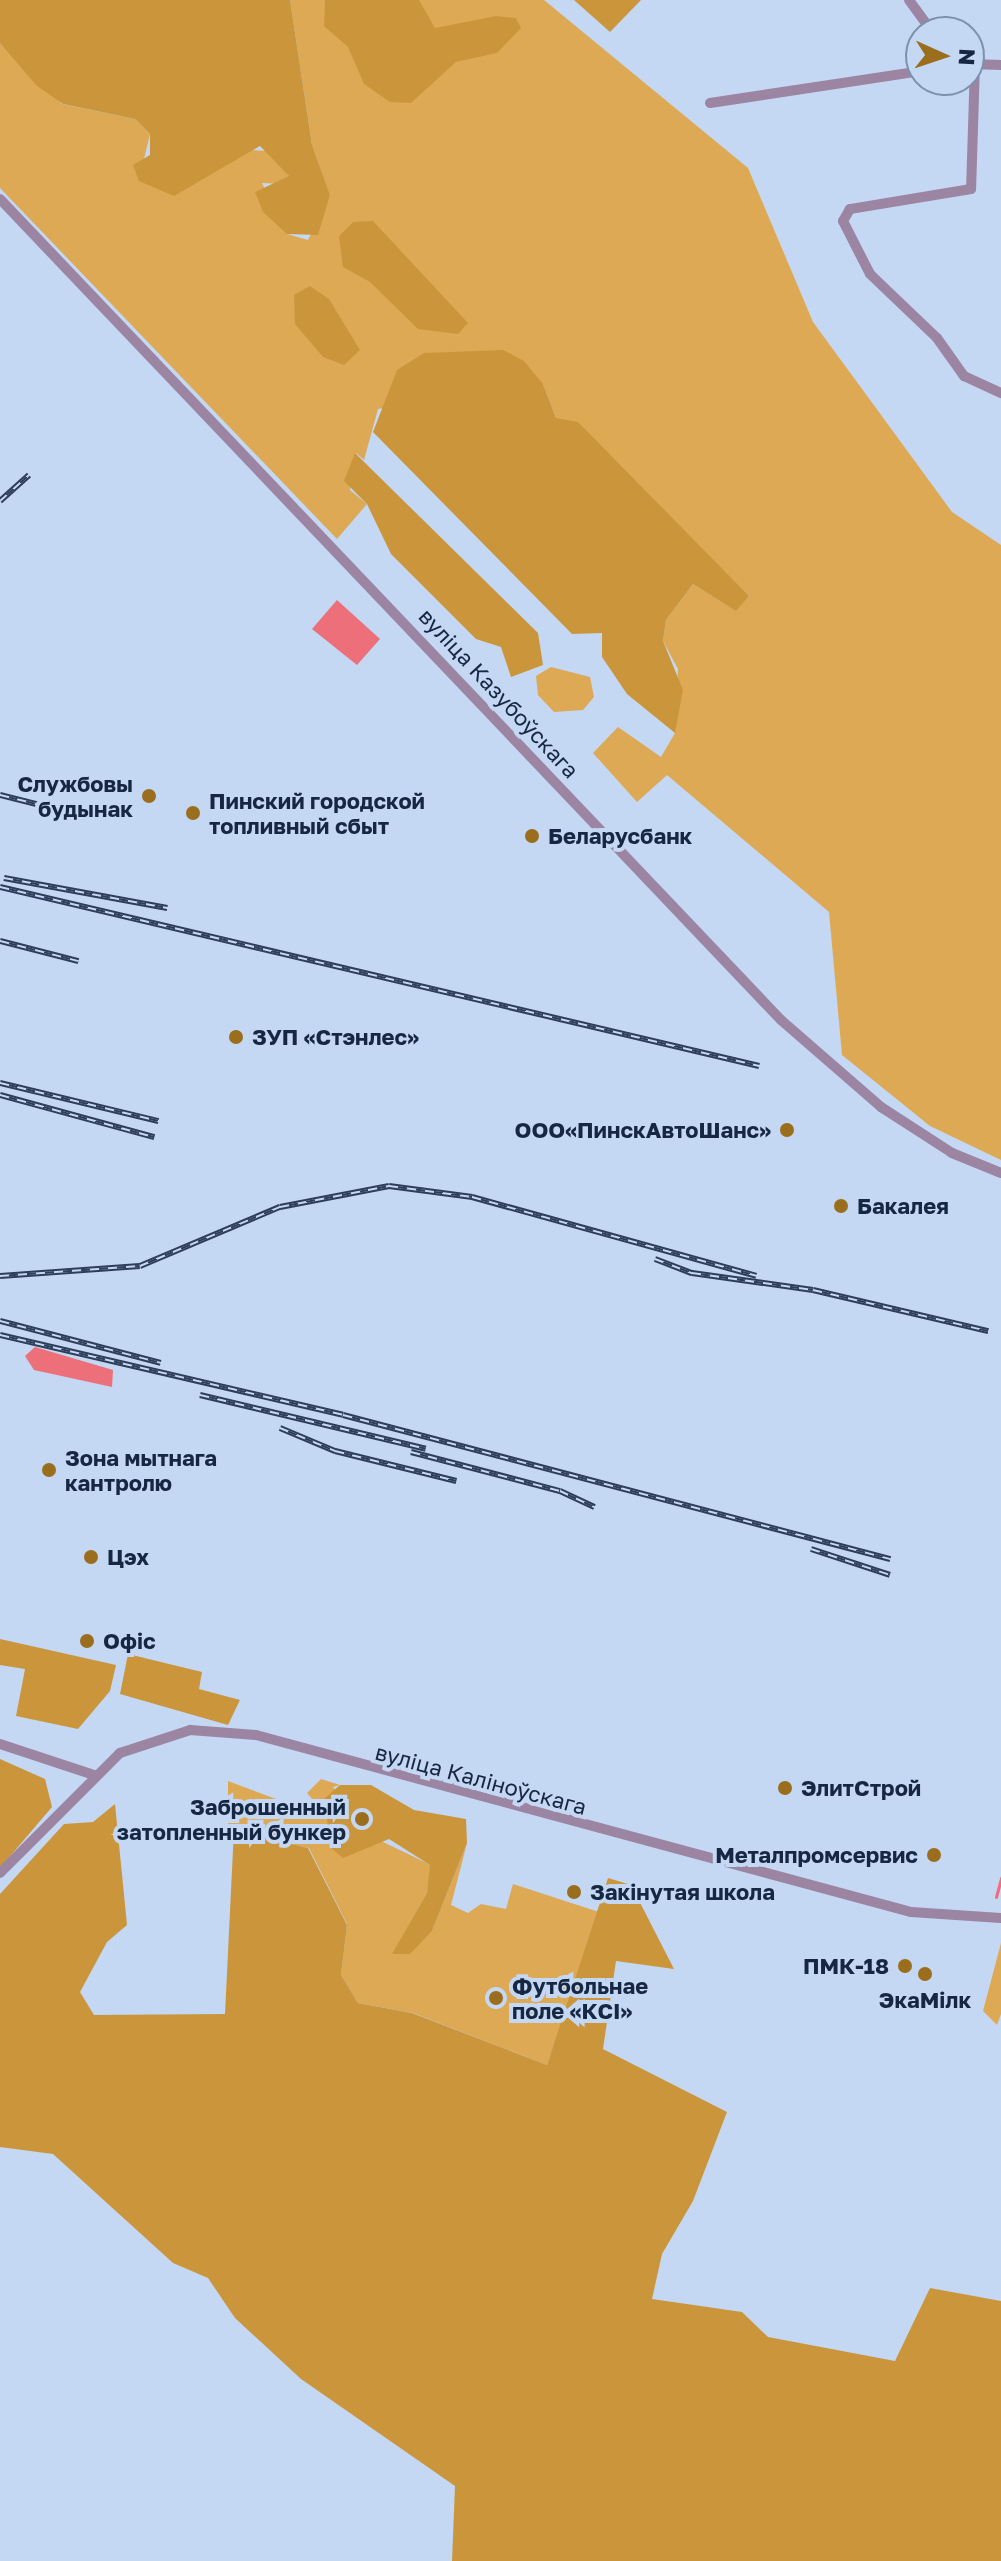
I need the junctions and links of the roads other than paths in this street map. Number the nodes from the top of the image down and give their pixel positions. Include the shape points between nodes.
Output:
1 (905, 73) edge
2 (972, 96) edge
3 (710, 103) dead end
4 (0, 199) edge
5 (1001, 393) edge
6 (1001, 1173) edge
7 (0, 1744) edge
8 (94, 1775) junction
9 (0, 1873) edge
10 (1001, 1918) edge

1 - 3 street
2 - 5 street via 971,189 850,209 843,221 870,274 937,338 964,376
4 - 6 street, вуліца Казубоўскага via 781,1020 881,1107 952,1153
7 - 8 street
8 - 9 street, вуліца Каліноўскага
8 - 10 street, вуліца Каліноўскага via 162,1734 256,1735 885,1905

